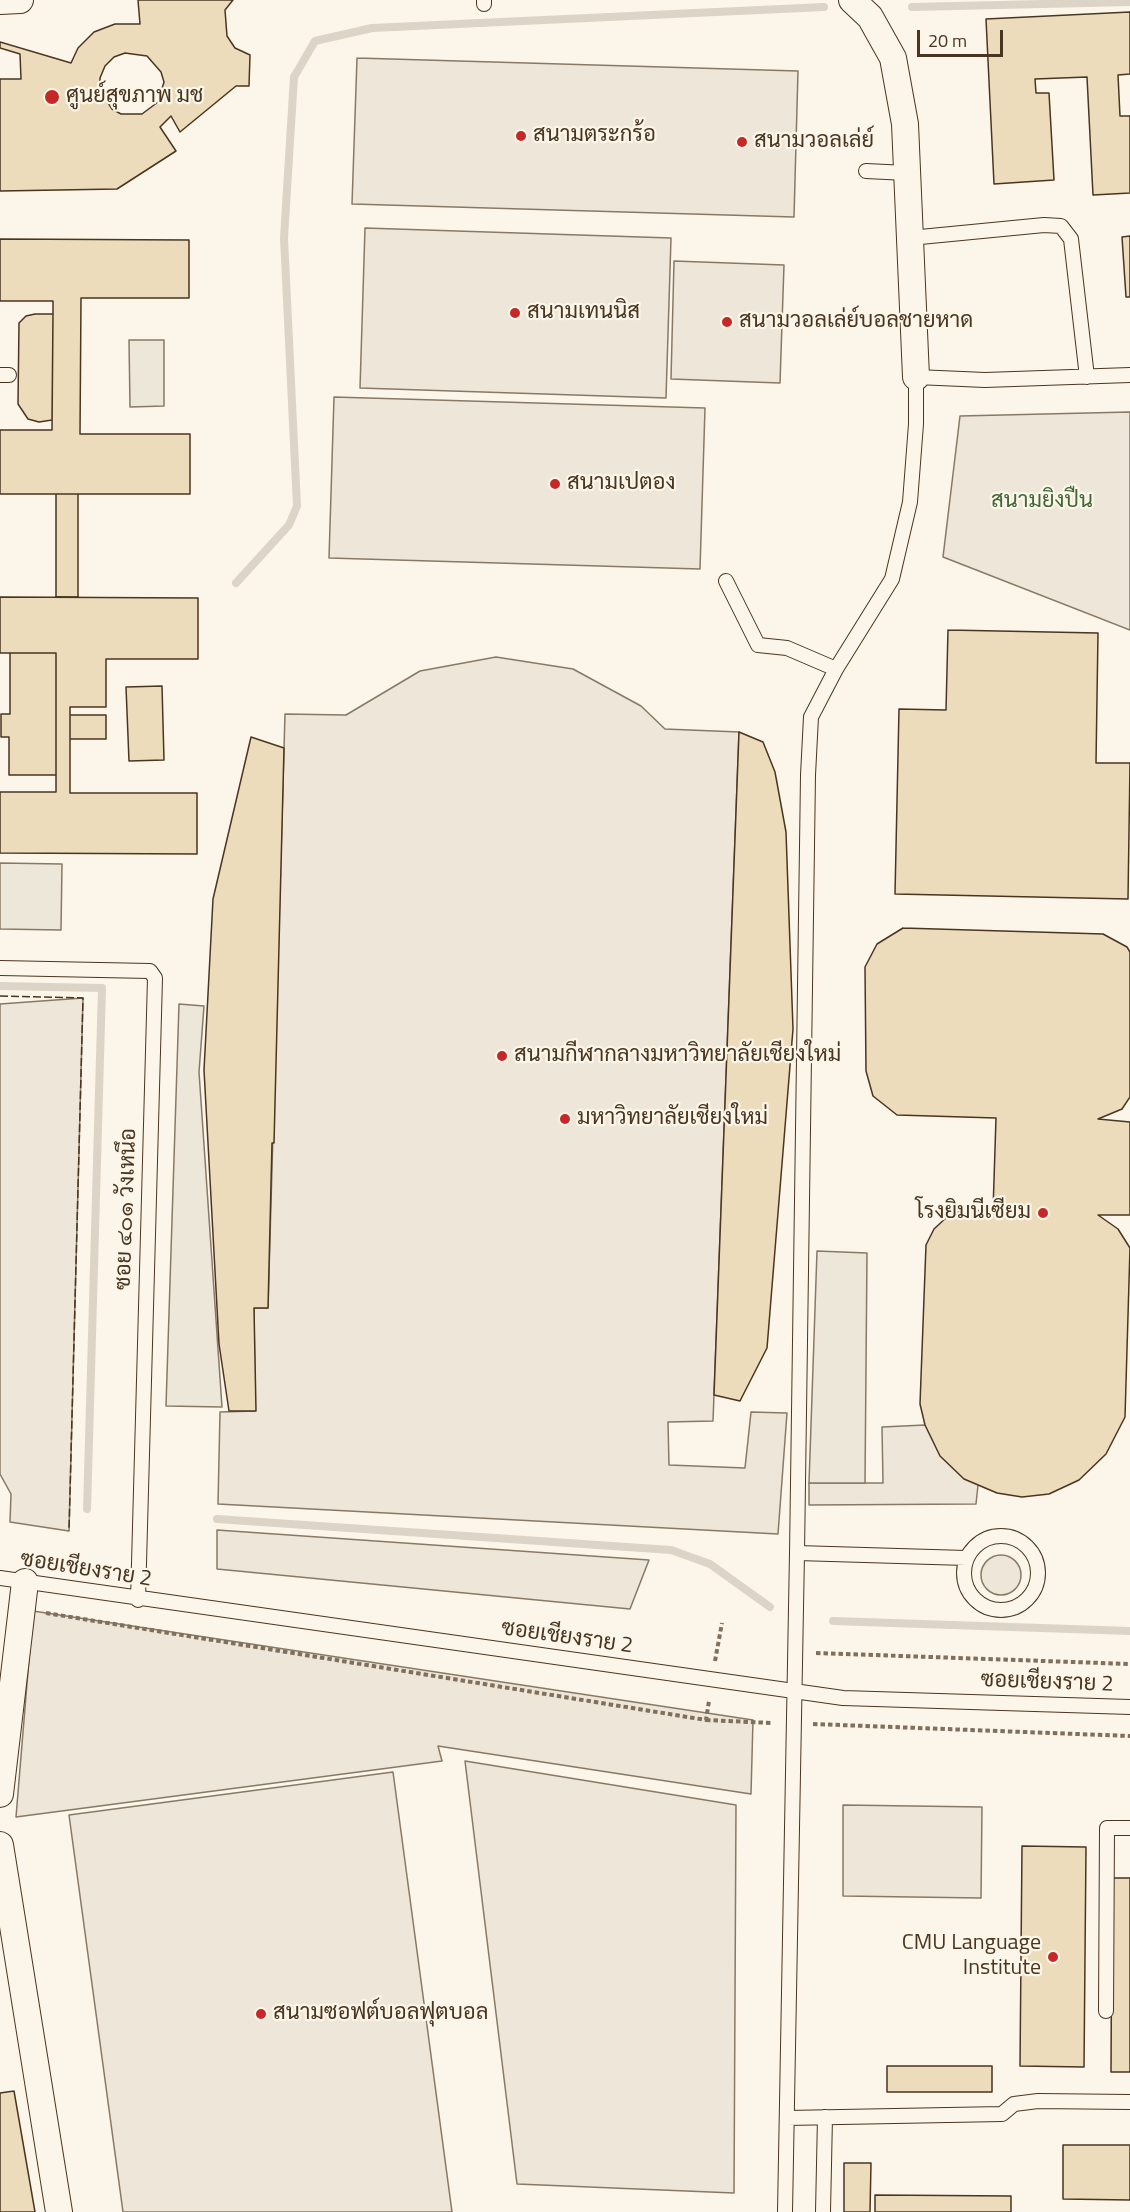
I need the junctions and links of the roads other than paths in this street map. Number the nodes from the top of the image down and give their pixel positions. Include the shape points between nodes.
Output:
1 (852, 0) edge
2 (866, 171) dead end
3 (907, 173) junction
4 (910, 238) junction
5 (1130, 375) edge
6 (916, 377) junction
7 (1087, 377) junction
8 (726, 581) dead end
9 (836, 669) junction
10 (0, 968) edge
11 (797, 1553) junction
12 (966, 1558) junction
13 (0, 1578) edge
14 (25, 1582) junction
15 (138, 1600) junction
16 (795, 1691) junction
17 (1130, 1706) edge
18 (0, 1794) edge
19 (1130, 1828) edge
20 (0, 1845) edge
21 (1106, 2012) dead end
22 (1130, 2102) edge
23 (825, 2117) junction
24 (787, 2118) junction
25 (59, 2212) edge
26 (785, 2212) edge
27 (823, 2212) edge

1 - 3 lane via 870,17 893,58 905,124
2 - 3 lane
3 - 4 lane
4 - 6 street
4 - 7 lane via 1061,226 1071,238
5 - 7 lane
6 - 7 lane
6 - 9 lane via 910,502 892,579
8 - 9 lane via 758,645 787,648
9 - 11 lane via 811,717 808,776
10 - 15 lane, ซอย ๔๐๑ วังเหนึอ via 150,971 154,978
11 - 12 lane
11 - 16 lane
12 - 12 lane via 978,1543 996,1535 1015,1537 1031,1549 1039,1567 1036,1587 1025,1602 1006,1611 987,1608 971,1596 963,1578
13 - 14 lane, ซอยเชียงราย 2
14 - 15 lane, ซอยเชียงราย 2
14 - 18 street
15 - 16 lane, ซอยเชียงราย 2
16 - 17 lane, ซอยเชียงราย 2
16 - 24 lane
19 - 21 lane via 1107,1828
20 - 25 street
22 - 23 lane via 1038,2101 1014,2104 1002,2114
23 - 24 lane
23 - 27 lane
24 - 26 lane

